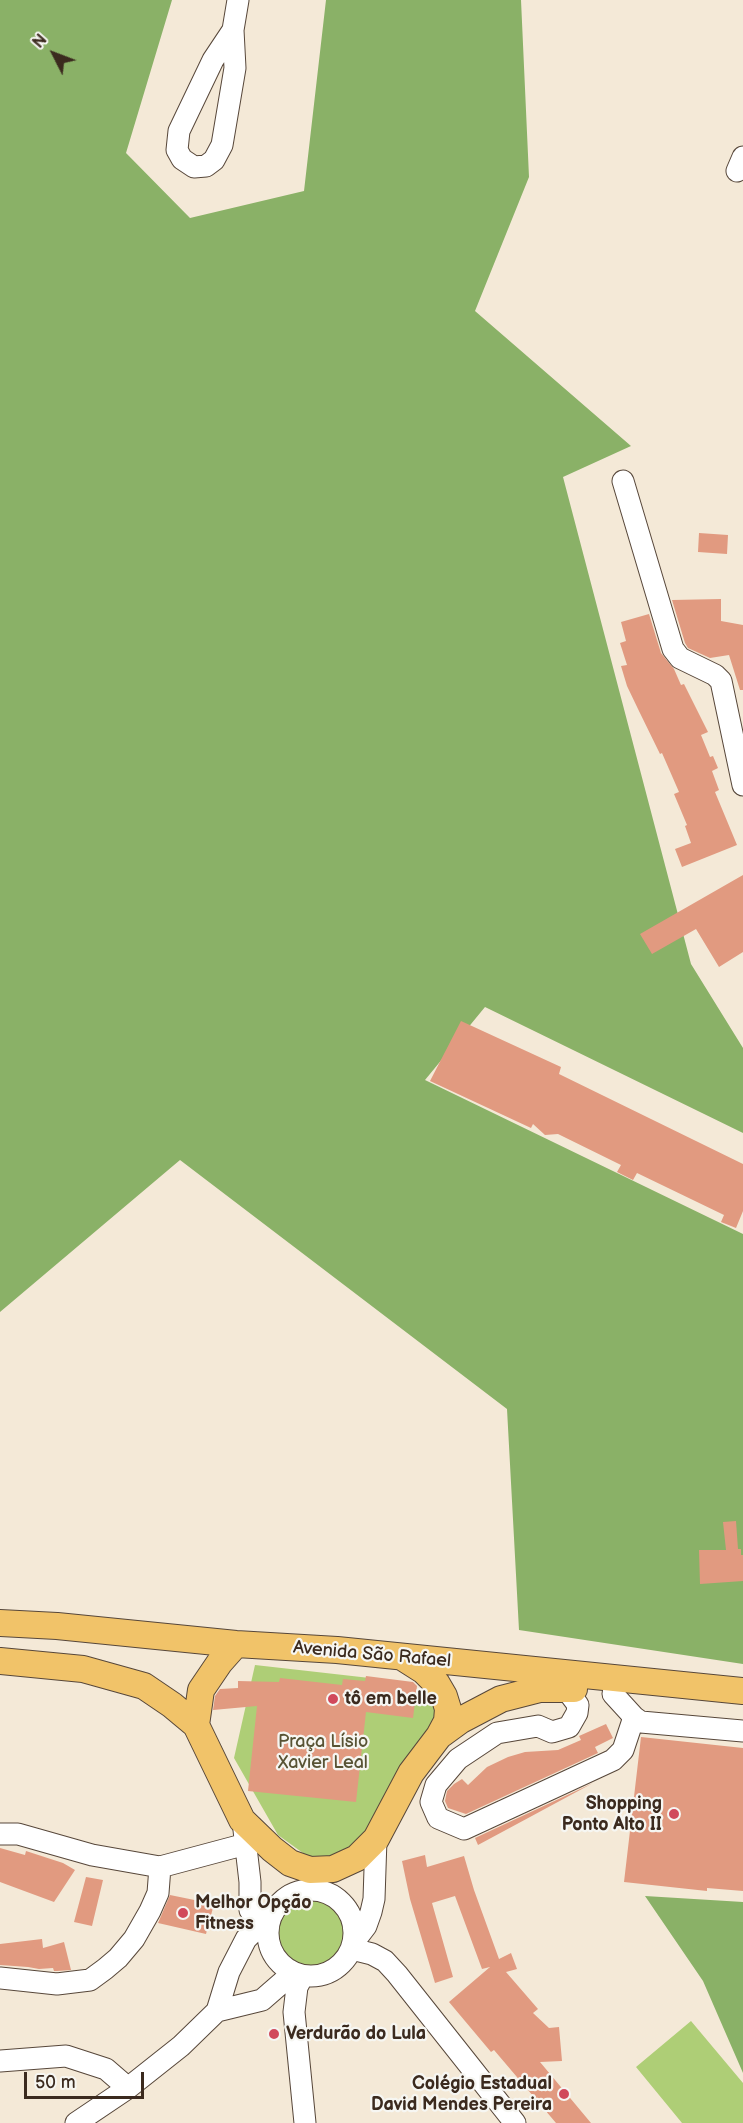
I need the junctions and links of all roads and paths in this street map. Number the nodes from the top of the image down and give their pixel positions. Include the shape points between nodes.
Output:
1 (238, 0) edge
2 (233, 30) junction
3 (623, 481) dead end
4 (743, 785) edge
5 (0, 1623) edge
6 (236, 1644) junction
7 (402, 1657) junction
8 (0, 1661) edge
9 (566, 1689) junction
10 (743, 1690) edge
11 (613, 1694) junction
12 (743, 1708) edge
13 (634, 1717) junction
14 (196, 1725) junction
15 (743, 1731) edge
16 (439, 1736) junction
17 (244, 1832) junction
18 (0, 1833) edge
19 (376, 1839) junction
20 (160, 1867) junction
21 (269, 1923) junction
22 (352, 1946) junction
23 (298, 1974) junction
24 (0, 1978) edge
25 (217, 2011) junction
26 (0, 2061) edge
27 (128, 2088) junction
28 (76, 2123) edge
29 (306, 2123) edge
30 (515, 2123) edge

1 - 2 street
2 - 2 street via 213,60 179,131 177,150 194,167 206,166 214,160 222,145 235,68
3 - 4 street via 673,649 680,658 720,681
5 - 6 main road, Avenida São Rafael
6 - 7 main road, Avenida São Rafael
6 - 14 main road via 201,1690
7 - 10 main road, Avenida São Rafael
7 - 16 main road via 424,1671 444,1696 447,1721
8 - 14 main road via 83,1669 144,1686
9 - 11 main road
9 - 13 street via 578,1705 569,1726 552,1732 538,1726 497,1733 458,1759 436,1785 430,1802 438,1818 464,1829 613,1760 623,1750
9 - 16 main road via 540,1689 501,1699
11 - 12 main road
11 - 13 street
13 - 15 street via 652,1724
14 - 17 main road
16 - 19 main road via 411,1773
17 - 19 main road via 290,1863 310,1870 333,1869 357,1858
17 - 20 street
17 - 21 street via 250,1910
18 - 20 street via 18,1834 92,1856
19 - 22 street via 374,1899 366,1926
20 - 24 street via 158,1893 134,1939 90,1980 57,1984
21 - 22 street via 283,1899 305,1890 317,1890 334,1896 347,1908 354,1930
21 - 23 street via 268,1941 273,1954 281,1965
21 - 25 street via 246,1939 229,1972
22 - 23 street via 346,1959 327,1973
22 - 30 street via 385,1961 397,1974
23 - 25 street via 262,2000
23 - 29 street via 294,2012
25 - 27 street
26 - 27 street via 66,2056 106,2069
27 - 28 street

